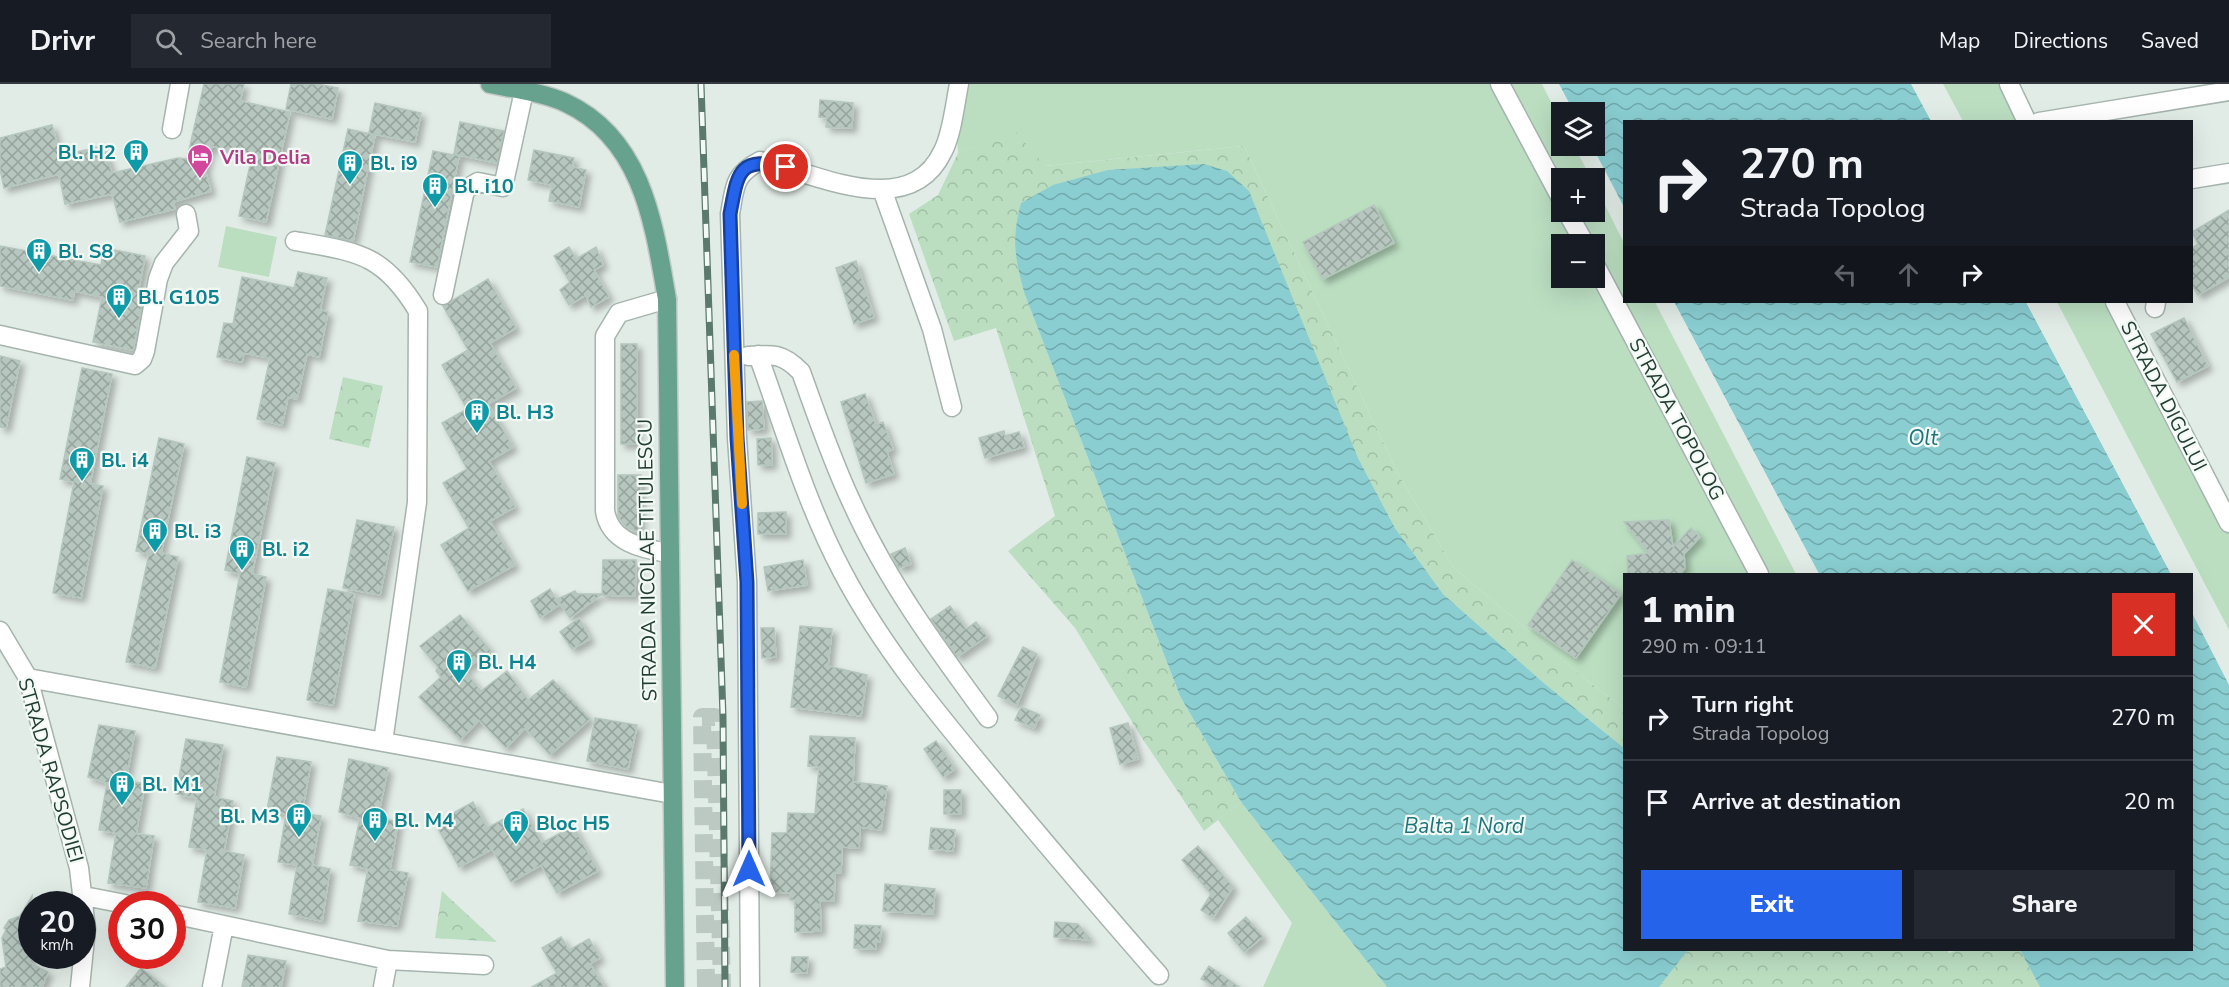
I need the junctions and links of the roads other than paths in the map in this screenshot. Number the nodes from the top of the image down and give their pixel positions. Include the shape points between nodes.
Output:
1 (180, 84) edge
2 (490, 84) edge
3 (959, 84) edge
4 (1500, 84) edge
5 (2009, 84) edge
6 (524, 91) junction
7 (2229, 91) edge
8 (2026, 120) edge
9 (2051, 120) edge
10 (172, 129) dead end
11 (2229, 173) edge
12 (1551, 179) edge
13 (2193, 179) edge
14 (883, 192) junction
15 (186, 214) dead end
16 (294, 241) dead end
17 (1605, 284) edge
18 (443, 295) dead end
19 (668, 299) junction
20 (2116, 303) edge
21 (0, 335) edge
22 (758, 355) junction
23 (734, 357) junction
24 (952, 407) dead end
25 (2229, 523) edge
26 (669, 553) junction
27 (1758, 573) edge
28 (0, 631) edge
29 (28, 678) junction
30 (988, 718) dead end
31 (383, 742) junction
32 (672, 794) junction
33 (83, 891) edge
34 (186, 917) edge
35 (224, 925) junction
36 (388, 960) junction
37 (483, 965) dead end
38 (82, 969) edge
39 (1159, 975) dead end
40 (80, 987) edge
41 (212, 987) edge
42 (382, 987) edge
43 (675, 987) edge
44 (750, 987) edge

1 - 10 street
2 - 6 main road, STRADA NICOLAE TITULESCU
3 - 14 street via 944,150 933,168 917,183
4 - 12 street
5 - 8 street
6 - 18 street via 503,188 478,182 465,190
6 - 19 main road, STRADA NICOLAE TITULESCU via 572,106 617,142 647,202
7 - 9 street
11 - 13 street
14 - 23 street via 760,161 745,169 737,179 730,214
14 - 24 street via 932,328
15 - 21 street via 189,231 164,263 145,351 135,364
16 - 31 street via 341,249 378,262 403,286 418,311 417,502
17 - 27 street, STRADA TOPOLOG
19 - 26 main road, STRADA NICOLAE TITULESCU
19 - 26 street via 619,313 605,336 605,511 612,530 626,542
20 - 25 street, STRADA DIGULUI
22 - 23 street
22 - 30 street via 788,358 801,372 852,504 887,571 928,638
22 - 39 street via 808,494 842,570 878,631 921,694
23 - 44 street via 747,593
26 - 32 main road, STRADA NICOLAE TITULESCU
28 - 29 street, STRADA RAPSODIEI
29 - 31 street
29 - 33 street, STRADA RAPSODIEI
31 - 32 street
32 - 43 main road, STRADA NICOLAE TITULESCU
34 - 35 street
35 - 36 street
35 - 41 street
36 - 37 street
36 - 42 street
38 - 40 street, STRADA RAPSODIEI

